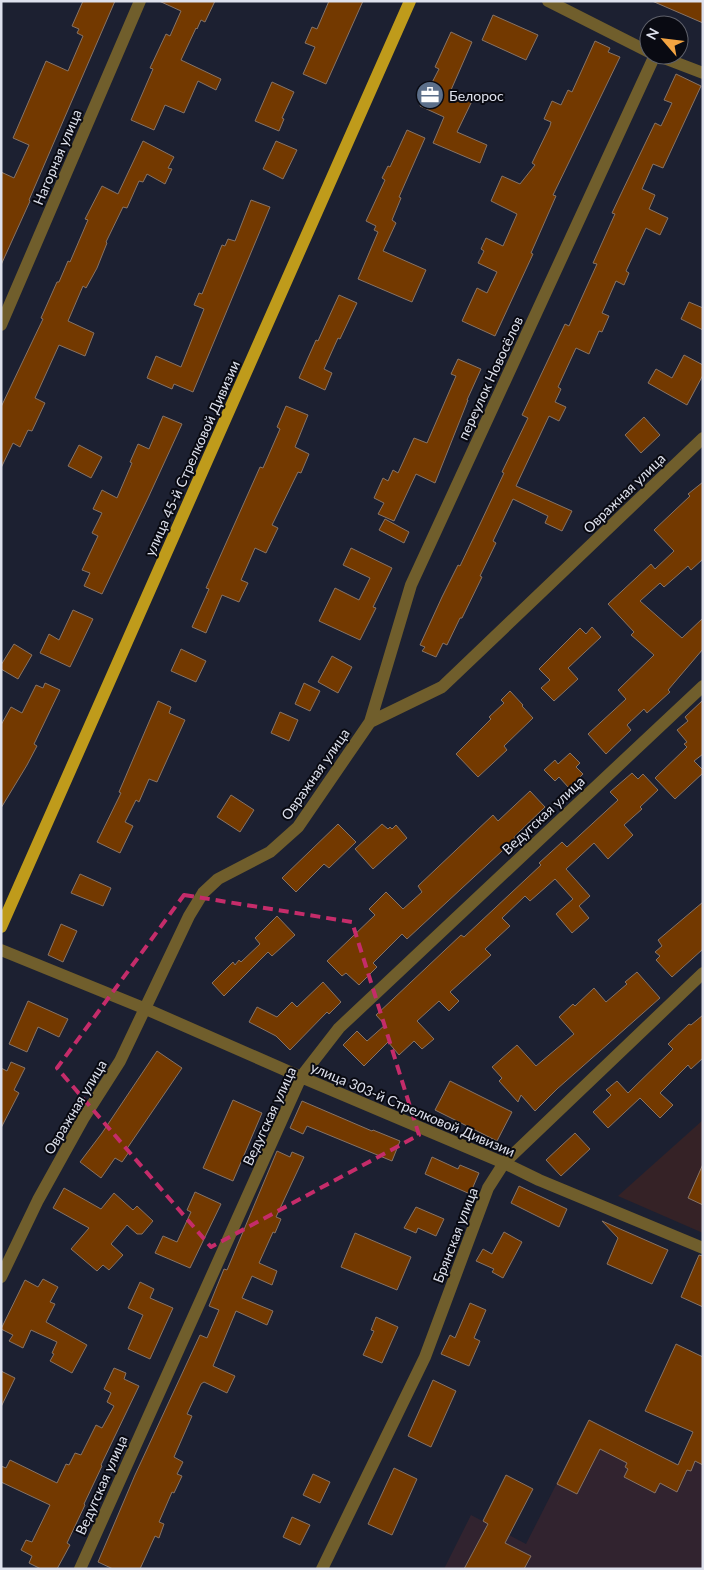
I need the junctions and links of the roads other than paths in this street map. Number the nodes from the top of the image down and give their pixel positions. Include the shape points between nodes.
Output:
1 (140, 1) edge
2 (410, 1) edge
3 (548, 1) edge
4 (639, 47) edge
5 (651, 65) edge
6 (682, 65) edge
7 (703, 73) edge
8 (1, 325) edge
9 (703, 438) edge
10 (703, 686) edge
11 (370, 722) junction
12 (1, 927) edge
13 (1, 950) edge
14 (703, 973) edge
15 (146, 1009) junction
16 (301, 1077) junction
17 (504, 1163) junction
18 (703, 1248) edge
19 (1, 1277) edge
20 (80, 1569) edge
21 (322, 1569) edge

1 - 8 street, Нагорная улица
2 - 12 main road, улица 45-й Стрелковой Дивизии
3 - 4 street
5 - 11 street, переулок Новосёлов via 411,585
6 - 7 street
9 - 11 street, Овражная улица via 442,687
10 - 16 street, Ведугская улица via 339,1028
11 - 15 street, Овражная улица via 298,827 270,852 218,879 203,893
13 - 15 street, улица 303-й Стрелковой Дивизии
14 - 17 street, Брянская улица
15 - 16 street, улица 303-й Стрелковой Дивизии
15 - 19 street, Овражная улица via 120,1061 38,1200
16 - 17 street, улица 303-й Стрелковой Дивизии
16 - 20 street, Ведугская улица
17 - 18 street, улица 303-й Стрелковой Дивизии
17 - 21 street, Брянская улица via 488,1188 425,1357

